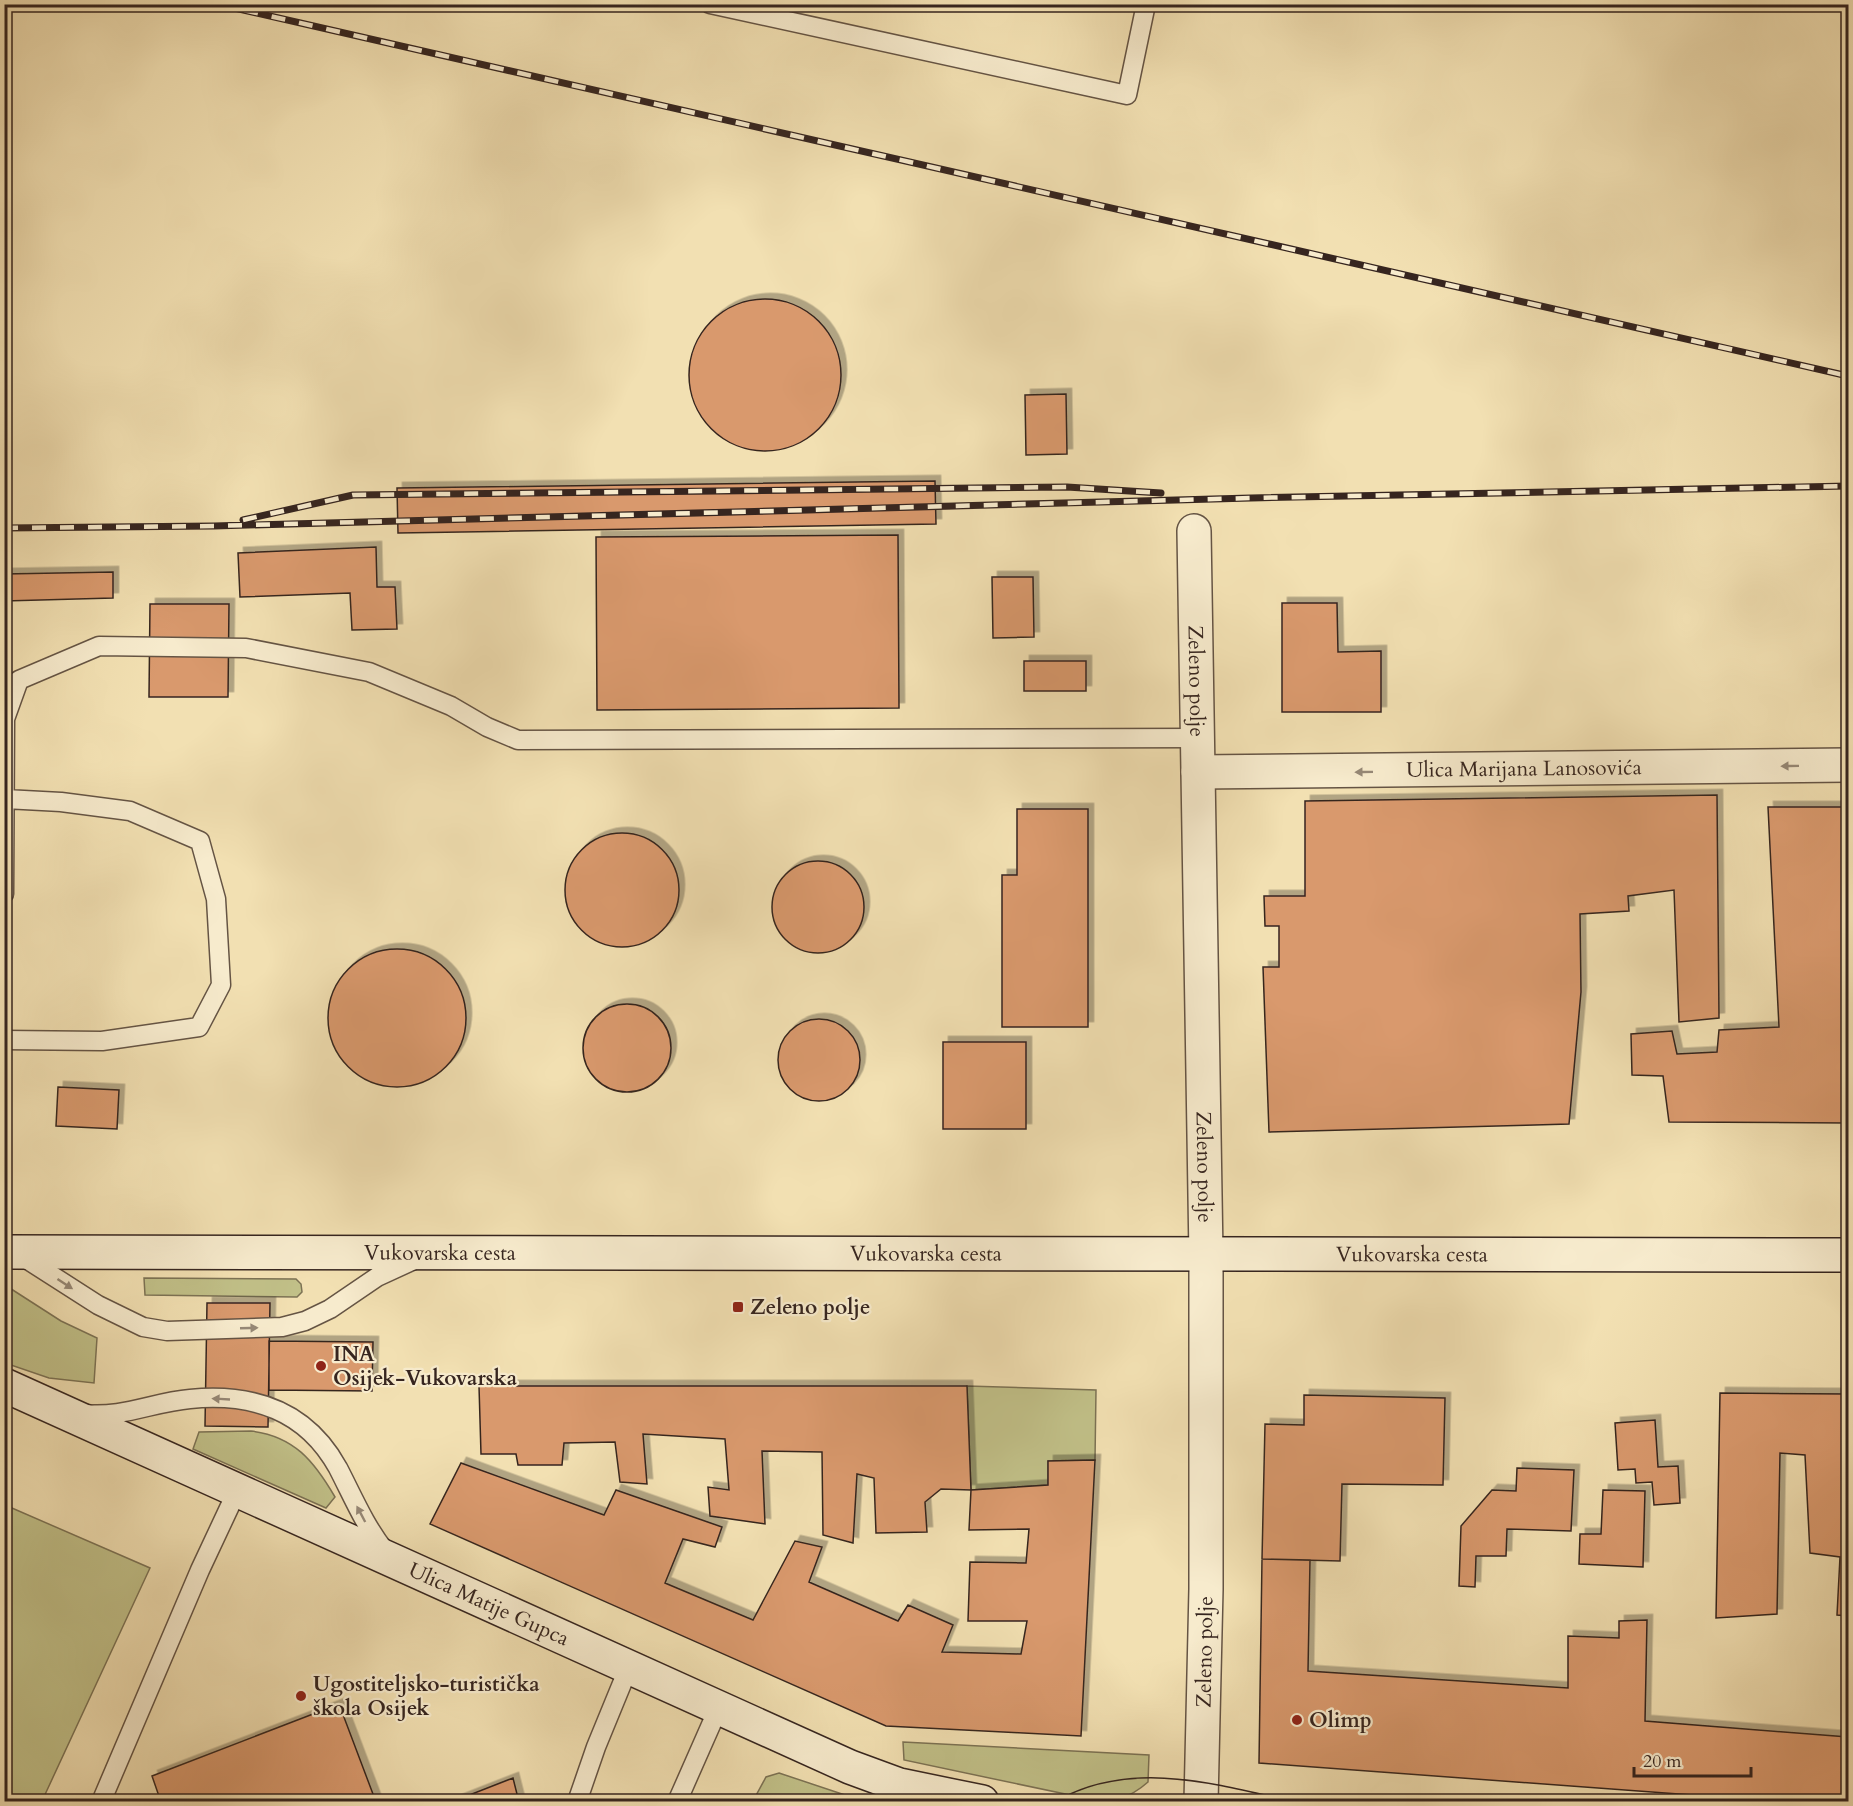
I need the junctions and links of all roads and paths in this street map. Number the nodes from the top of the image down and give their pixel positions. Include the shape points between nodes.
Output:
1 (710, 4) edge
2 (1146, 4) edge
3 (1194, 531) dead end
4 (1198, 738) junction
5 (1848, 765) edge
6 (1198, 772) junction
7 (5, 799) edge
8 (4, 894) edge
9 (4, 1040) edge
10 (10, 1252) edge
11 (428, 1254) junction
12 (1206, 1255) junction
13 (1848, 1255) edge
14 (4, 1385) edge
15 (65, 1412) junction
16 (237, 1491) junction
17 (394, 1562) junction
18 (628, 1669) junction
19 (717, 1708) junction
20 (101, 1802) edge
21 (576, 1802) edge
22 (677, 1802) edge
23 (982, 1802) edge
24 (1201, 1802) edge

1 - 2 lane via 1127,95
3 - 4 main road, Zeleno polje
4 - 6 main road, Zeleno polje
4 - 7 lane via 518,740 451,706 369,672 246,648 99,646 19,680 5,718
5 -> 6 main road, Ulica Marijana Lanosovića
6 - 12 main road, Zeleno polje
7 - 8 lane
7 - 9 lane via 130,811 200,841 216,898 220,985 199,1027 102,1041
10 - 11 main road, Vukovarska cesta
10 -> 11 lane via 98,1305 143,1327 167,1331 282,1328 330,1309 377,1277
11 - 12 main road, Vukovarska cesta
12 - 13 main road, Vukovarska cesta
12 - 24 main road, Zeleno polje via 1206,1589
14 - 15 main road, Ulica Matije Gupca
15 - 16 main road, Ulica Matije Gupca
17 -> 15 lane via 372,1534 321,1444 304,1424 281,1410 247,1401 191,1399 115,1415
16 - 17 main road, Ulica Matije Gupca
16 - 20 lane
17 - 18 main road, Ulica Matije Gupca
18 - 19 main road, Ulica Matije Gupca
18 - 21 lane
19 - 22 lane
19 - 23 main road, Ulica Matije Gupca via 873,1776

